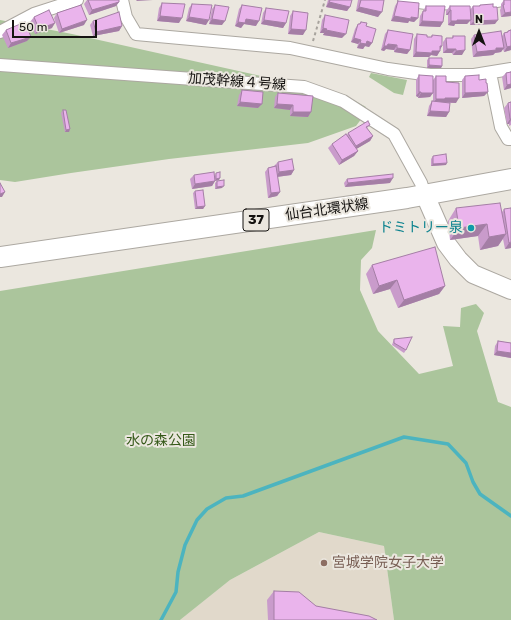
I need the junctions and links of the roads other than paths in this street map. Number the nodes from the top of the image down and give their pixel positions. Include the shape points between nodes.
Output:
1 (77, 0) edge
2 (122, 0) edge
3 (404, 0) edge
4 (502, 0) edge
5 (0, 32) edge
6 (0, 65) edge
7 (511, 69) edge
8 (490, 73) junction
9 (511, 139) edge
10 (511, 179) edge
11 (511, 192) edge
12 (428, 201) junction
13 (0, 257) edge
14 (0, 270) edge
15 (511, 290) edge

1 - 5 street via 34,14
2 - 8 street via 126,18 136,34 290,48 388,69 430,75
3 - 4 street via 480,4
6 - 12 street, 加茂幹線４号線 via 304,87 343,101 394,134
7 - 8 street
8 - 9 street via 500,127 508,139
10 - 12 main road, 仙台北環状線 / 37
11 - 12 main road, 仙台北環状線 / 37
12 - 13 main road, 仙台北環状線 / 37
12 - 14 main road, 仙台北環状線 / 37
12 - 15 street via 446,244 458,259 473,274

